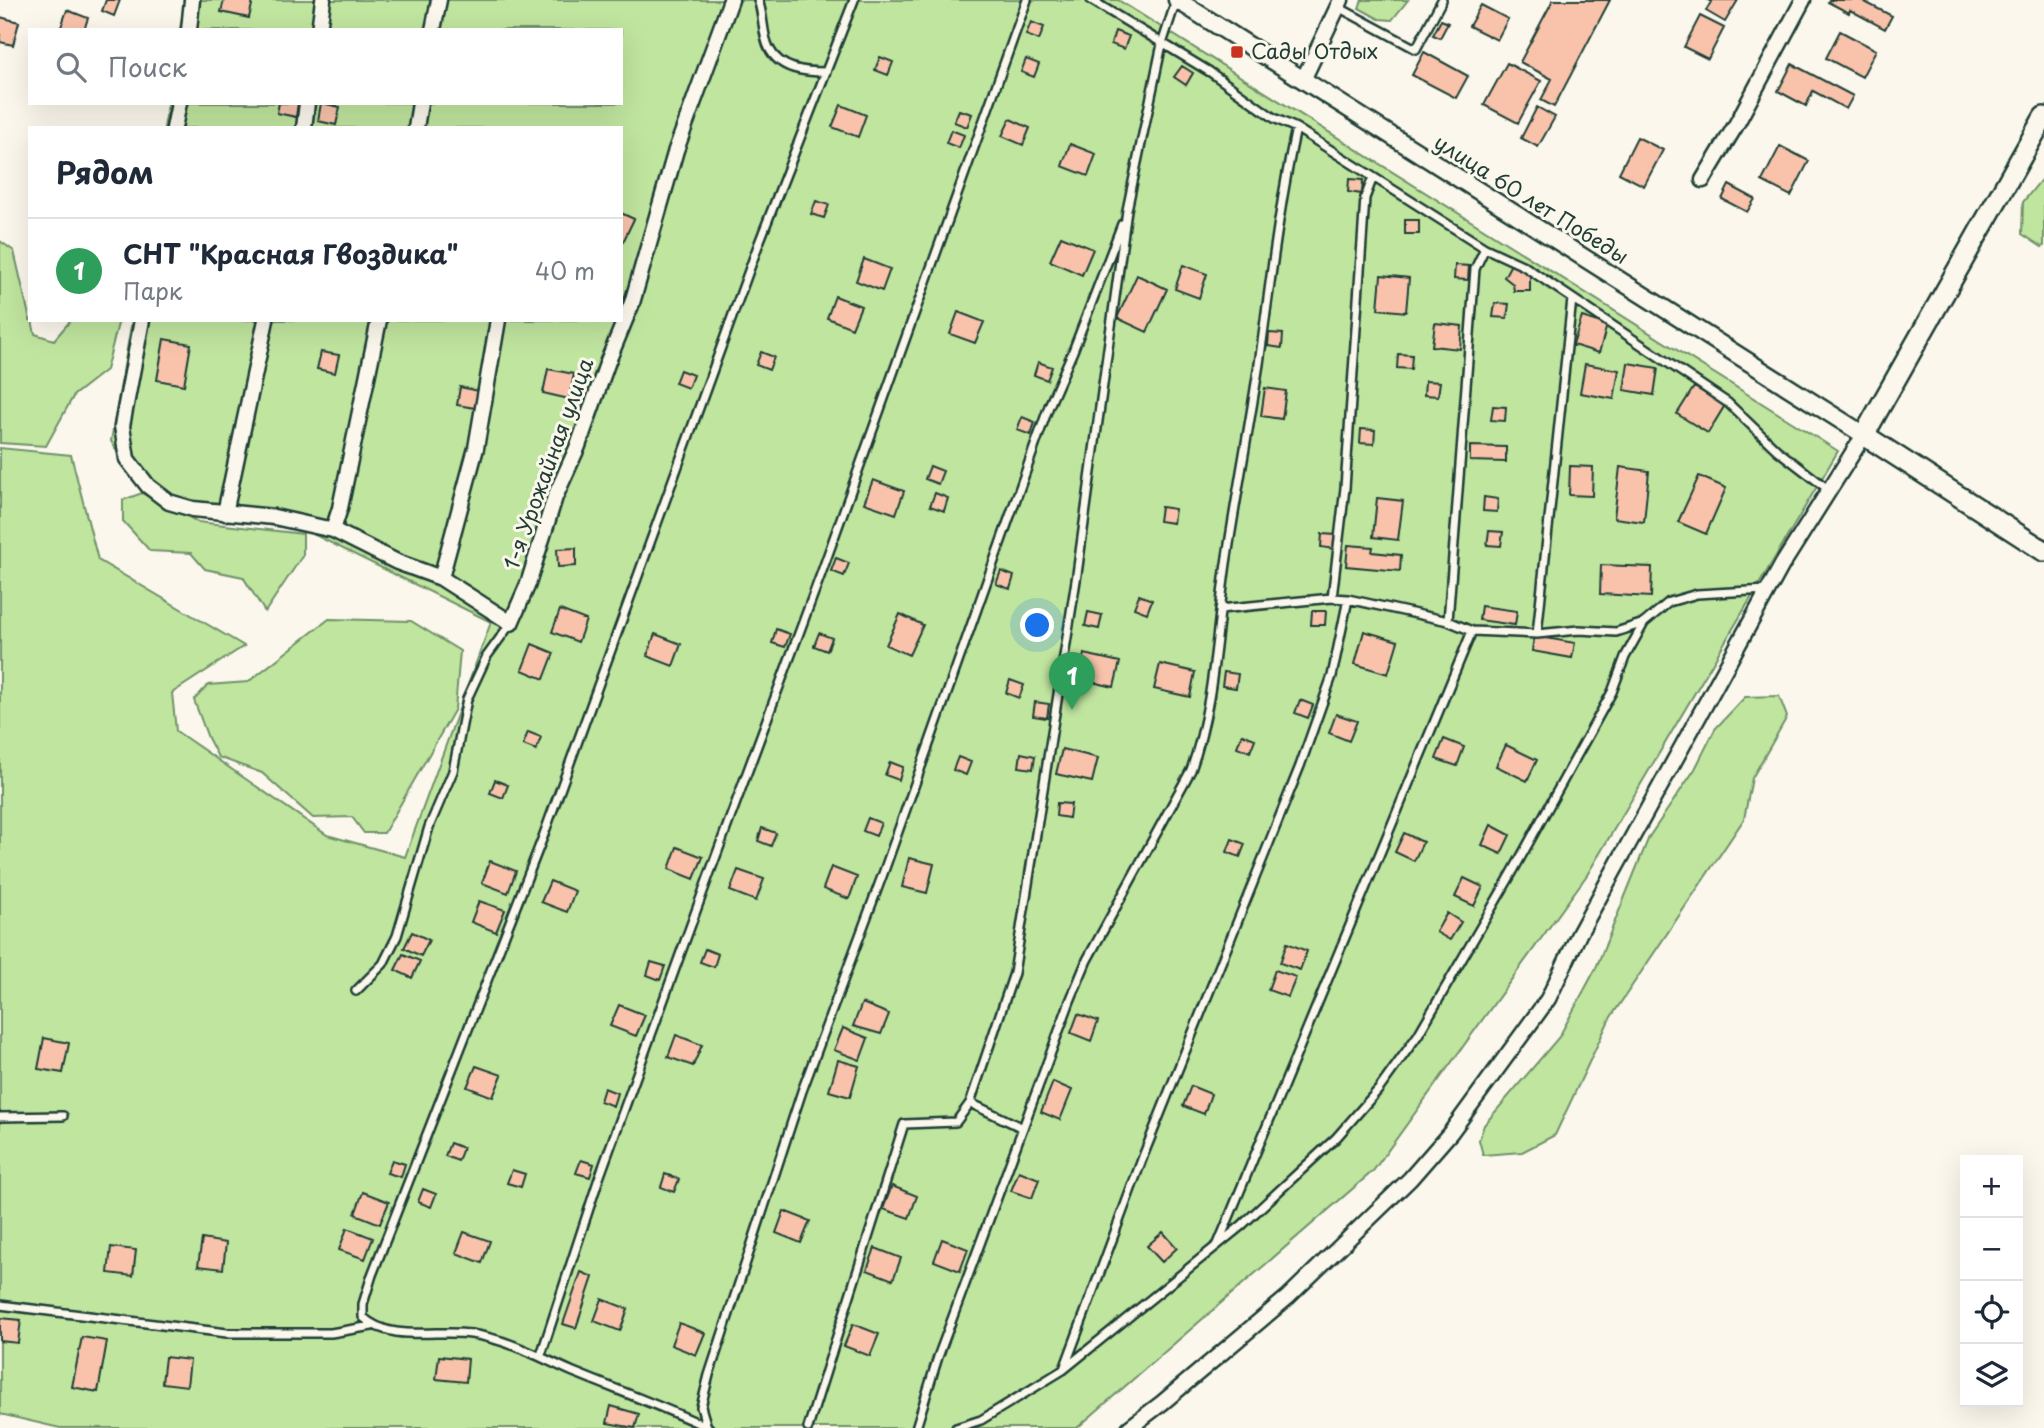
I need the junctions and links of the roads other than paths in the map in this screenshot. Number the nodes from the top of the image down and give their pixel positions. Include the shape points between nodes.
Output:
1 (192, 0) edge
2 (323, 0) edge
3 (439, 0) edge
4 (732, 0) edge
5 (758, 0) edge
6 (854, 0) edge
7 (1027, 0) edge
8 (1091, 0) edge
9 (1176, 0) edge
10 (1442, 0) edge
11 (1803, 0) edge
12 (1339, 3) edge
13 (189, 28) edge
14 (319, 28) edge
15 (433, 28) edge
16 (1162, 44) junction
17 (827, 72) junction
18 (1303, 80) junction
19 (179, 105) edge
20 (307, 105) edge
21 (420, 105) edge
22 (2044, 117) edge
23 (174, 126) edge
24 (304, 126) edge
25 (416, 126) edge
26 (1296, 128) junction
27 (1373, 177) junction
28 (1703, 180) dead end
29 (1127, 210) junction
30 (1485, 248) junction
31 (1572, 299) junction
32 (142, 322) edge
33 (267, 322) edge
34 (379, 322) edge
35 (498, 322) edge
36 (1864, 435) junction
37 (1829, 491) junction
38 (225, 513) junction
39 (333, 530) junction
40 (2044, 551) edge
41 (441, 578) junction
42 (1768, 590) junction
43 (1332, 598) junction
44 (1348, 599) junction
45 (1220, 609) junction
46 (1448, 621) junction
47 (1644, 622) junction
48 (511, 623) junction
49 (1472, 631) junction
50 (1537, 634) junction
51 (356, 991) dead end
52 (970, 1103) junction
53 (63, 1116) dead end
54 (0, 1117) edge
55 (1023, 1128) junction
56 (1218, 1245) junction
57 (0, 1305) edge
58 (363, 1317) junction
59 (372, 1326) junction
60 (356, 1329) junction
61 (541, 1355) junction
62 (1063, 1370) junction
63 (708, 1427) edge
64 (808, 1428) edge
65 (916, 1428) edge
66 (956, 1428) edge
67 (1129, 1428) edge

1 - 13 street
2 - 14 street
3 - 15 street
4 - 48 street, 1-я Урожайная улица via 676,150 632,303
5 - 17 lane via 768,48 782,64 803,72
6 - 17 lane
7 - 61 lane via 607,1155
8 - 16 lane
9 - 16 lane
9 - 18 street, улица 60 лет Победы
10 - 12 lane via 1416,49
11 - 28 street
12 - 18 street
16 - 26 lane
16 - 29 lane
17 - 58 lane via 759,243 543,837 372,1275
18 - 36 street, улица 60 лет Победы
19 - 23 street
20 - 24 street
21 - 25 street
22 - 36 main road
26 - 27 lane
26 - 45 lane
27 - 30 lane
27 - 43 lane via 1365,198 1345,488
29 - 52 lane via 1077,574 1014,973
29 - 63 lane via 1049,406 802,1091 709,1375 701,1406
30 - 31 lane via 1524,266
30 - 46 lane via 1475,269
31 - 37 lane via 1728,403
31 - 50 lane
32 - 38 street via 122,425 127,459 148,486 169,502
33 - 38 street
34 - 39 street
35 - 41 street via 476,448
36 - 37 street
36 - 40 main road
37 - 42 street
38 - 39 street via 274,517
39 - 41 street
41 - 48 street
42 - 47 lane via 1697,594 1669,602
42 - 67 street via 1578,934 1548,999 1451,1132 1410,1179 1288,1297
43 - 44 lane
43 - 45 lane
44 - 46 lane
44 - 62 lane via 1332,676 1300,766
45 - 55 lane via 1209,695 1191,771 1087,960
46 - 49 lane
47 - 50 lane via 1616,632
47 - 56 lane via 1612,692 1418,1035 1336,1138
48 - 51 lane via 480,667 467,699 453,772 429,827 397,936 383,964
49 - 50 lane
49 - 56 lane
52 - 55 lane
52 - 64 lane via 956,1122 904,1124
53 - 54 lane
55 - 65 lane
56 - 62 lane
57 - 60 lane via 227,1333 331,1334
58 - 59 lane
58 - 60 lane
59 - 60 lane
59 - 61 lane via 402,1332 470,1334
61 - 63 lane
62 - 66 lane via 981,1420

